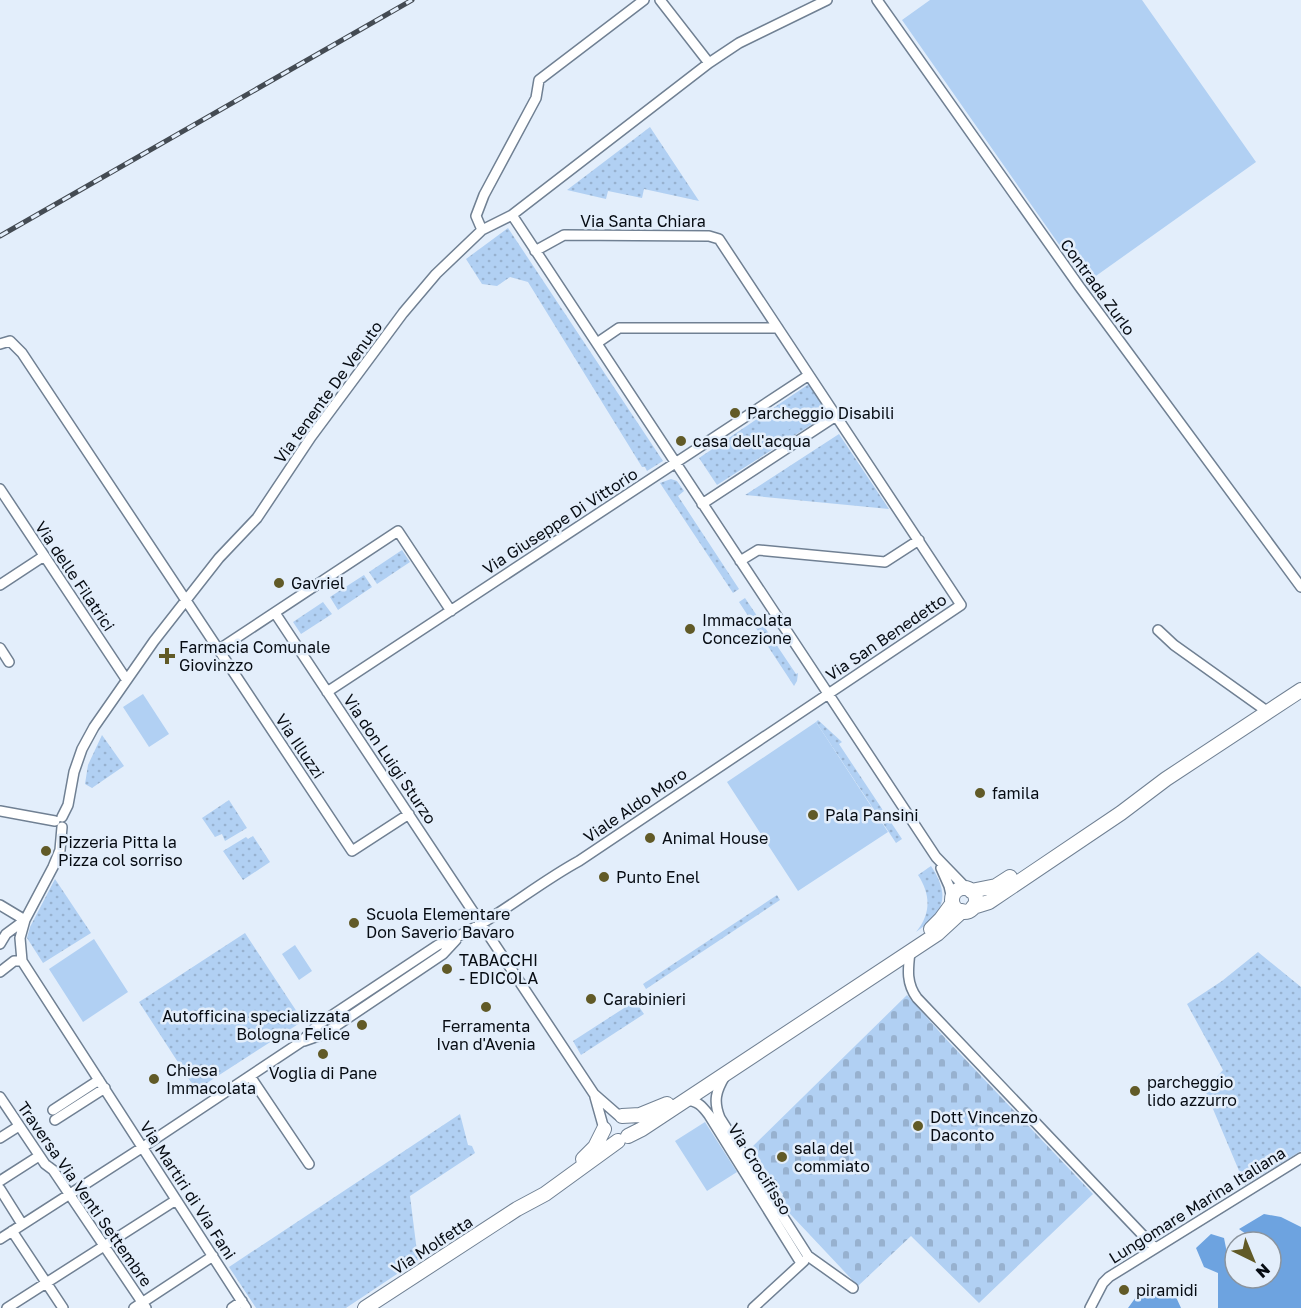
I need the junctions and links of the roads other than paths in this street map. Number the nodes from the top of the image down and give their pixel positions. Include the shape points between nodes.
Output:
1 (644, 0) edge
2 (660, 0) edge
3 (827, 0) edge
4 (876, 0) edge
5 (709, 63) junction
6 (512, 214) junction
7 (482, 230) junction
8 (535, 252) junction
9 (778, 328) junction
10 (597, 343) junction
11 (0, 344) edge
12 (809, 375) junction
13 (836, 416) junction
14 (675, 463) junction
15 (0, 489) edge
16 (702, 504) junction
17 (919, 540) junction
18 (44, 556) junction
19 (740, 561) junction
20 (0, 585) edge
21 (1301, 587) edge
22 (185, 602) junction
23 (451, 610) junction
24 (275, 613) junction
25 (1158, 630) dead end
26 (0, 648) edge
27 (219, 650) junction
28 (9, 662) dead end
29 (126, 679) junction
30 (1301, 690) edge
31 (327, 692) junction
32 (828, 694) junction
33 (1268, 712) junction
34 (1167, 779) junction
35 (0, 811) edge
36 (409, 814) junction
37 (60, 822) junction
38 (936, 857) junction
39 (969, 890) junction
40 (0, 905) edge
41 (960, 905) junction
42 (26, 920) junction
43 (481, 923) junction
44 (0, 944) edge
45 (910, 952) junction
46 (22, 961) junction
47 (0, 972) edge
48 (726, 1074) junction
49 (250, 1076) junction
50 (102, 1084) junction
51 (594, 1094) junction
52 (0, 1097) edge
53 (686, 1100) junction
54 (53, 1110) dead end
55 (620, 1116) junction
56 (55, 1120) dead end
57 (19, 1126) junction
58 (604, 1129) junction
59 (0, 1138) edge
60 (623, 1138) junction
61 (142, 1148) junction
62 (39, 1156) junction
63 (1301, 1158) edge
64 (309, 1164) dead end
65 (0, 1181) edge
66 (0, 1189) edge
67 (69, 1194) junction
68 (176, 1200) junction
69 (517, 1209) junction
70 (22, 1224) junction
71 (12, 1231) junction
72 (0, 1239) edge
73 (104, 1246) junction
74 (1155, 1248) junction
75 (213, 1256) junction
76 (808, 1256) junction
77 (801, 1263) junction
78 (47, 1283) junction
79 (853, 1288) dead end
80 (244, 1305) edge
81 (140, 1306) edge
82 (7, 1308) edge
83 (63, 1308) edge
84 (232, 1308) edge
85 (365, 1308) edge
86 (753, 1308) edge
87 (1090, 1308) edge

1 - 7 street via 539,80 536,98 476,216
2 - 5 street
3 - 5 street, Via tenente De Venuto
4 - 21 street, Contrada Zurlo via 1079,286
5 - 6 street, Via tenente De Venuto
6 - 7 street, Via tenente De Venuto
6 - 8 street
7 - 22 street, Via tenente De Venuto via 436,274 404,313 311,436 257,518
8 - 9 street, Via Santa Chiara via 564,235 715,236
8 - 10 street
9 - 10 street via 619,328
9 - 12 street
10 - 14 street
11 - 22 street, Via Illuzzi via 10,341 22,353
12 - 13 street
12 - 14 street, Via Giuseppe Di Vittorio
13 - 16 street
13 - 17 street
14 - 16 street
14 - 23 street, Via Giuseppe Di Vittorio
15 - 18 street, Via delle Filatrici
16 - 19 street
17 - 19 street via 885,562 758,550
17 - 32 street, Via San Benedetto via 961,605
18 - 20 street
18 - 29 street, Via delle Filatrici
19 - 32 street
22 - 27 street, Via Illuzzi
22 - 29 street, Via tenente De Venuto
23 - 24 street via 398,531
23 - 31 street, Via Giuseppe Di Vittorio
24 - 27 street
24 - 31 street, Via don Luigi Sturzo
25 - 33 street
26 - 28 street
27 - 36 street, Via Illuzzi via 352,851
29 - 37 street, Via tenente De Venuto via 82,749
30 - 33 main road
31 - 36 street, Via don Luigi Sturzo
32 - 38 street
32 - 43 street, Viale Aldo Moro
33 - 34 main road
34 - 39 main road via 1118,806 996,886
34 - 41 main road via 989,902
35 - 37 street
36 - 43 street, Via don Luigi Sturzo
37 - 42 street, Via tenente De Venuto via 60,850
38 - 39 street
38 - 41 street
39 - 41 main road via 975,897
39 - 41 main road via 955,892
40 - 42 street
41 - 45 main road via 942,930
41 - 55 main road via 930,930 677,1098 646,1113
42 - 44 street, Via tenente De Venuto via 6,934
42 - 46 street via 20,938
43 - 49 street, Viale Aldo Moro via 443,954 324,1034 301,1042
43 - 51 street, Via don Luigi Sturzo
45 - 48 main road
45 - 74 street via 908,978 917,998
46 - 47 street via 14,961
46 - 50 street, Via Martiri di Via Fani
48 - 53 main road
48 - 76 street, Via Crocifisso via 716,1094 717,1110
49 - 61 street, Viale Aldo Moro
49 - 64 street
50 - 54 street
50 - 56 street
50 - 61 street, Via Martiri di Via Fani
51 - 55 street
51 - 58 street
52 - 57 street, Traversa Via Venti Settembre
53 - 60 main road
53 - 77 street, Via Crocifisso via 701,1104
55 - 58 main road via 607,1120
55 - 60 main road via 630,1127
57 - 59 street
57 - 62 street, Traversa Via Venti Settembre
58 - 60 main road via 610,1139
58 - 69 main road via 586,1157
60 - 69 main road via 545,1194
61 - 67 street, Viale Aldo Moro
61 - 68 street, Via Martiri di Via Fani
62 - 65 street
62 - 67 street, Traversa Via Venti Settembre
63 - 74 street, Lungomare Marina Italiana
66 - 70 street
67 - 70 street, Viale Aldo Moro
67 - 73 street, Traversa Via Venti Settembre
68 - 73 street
68 - 75 street, Via Martiri di Via Fani
69 - 85 main road, Via Molfetta
70 - 71 street, Viale Aldo Moro
71 - 72 street, Viale Aldo Moro
71 - 78 street
73 - 78 street
73 - 81 street, Traversa Via Venti Settembre
74 - 87 street, Lungomare Marina Italiana via 1106,1280
75 - 80 street, Via Martiri di Via Fani
75 - 81 street
76 - 77 street
76 - 79 street
77 - 86 street
78 - 82 street
78 - 83 street
80 - 84 street

